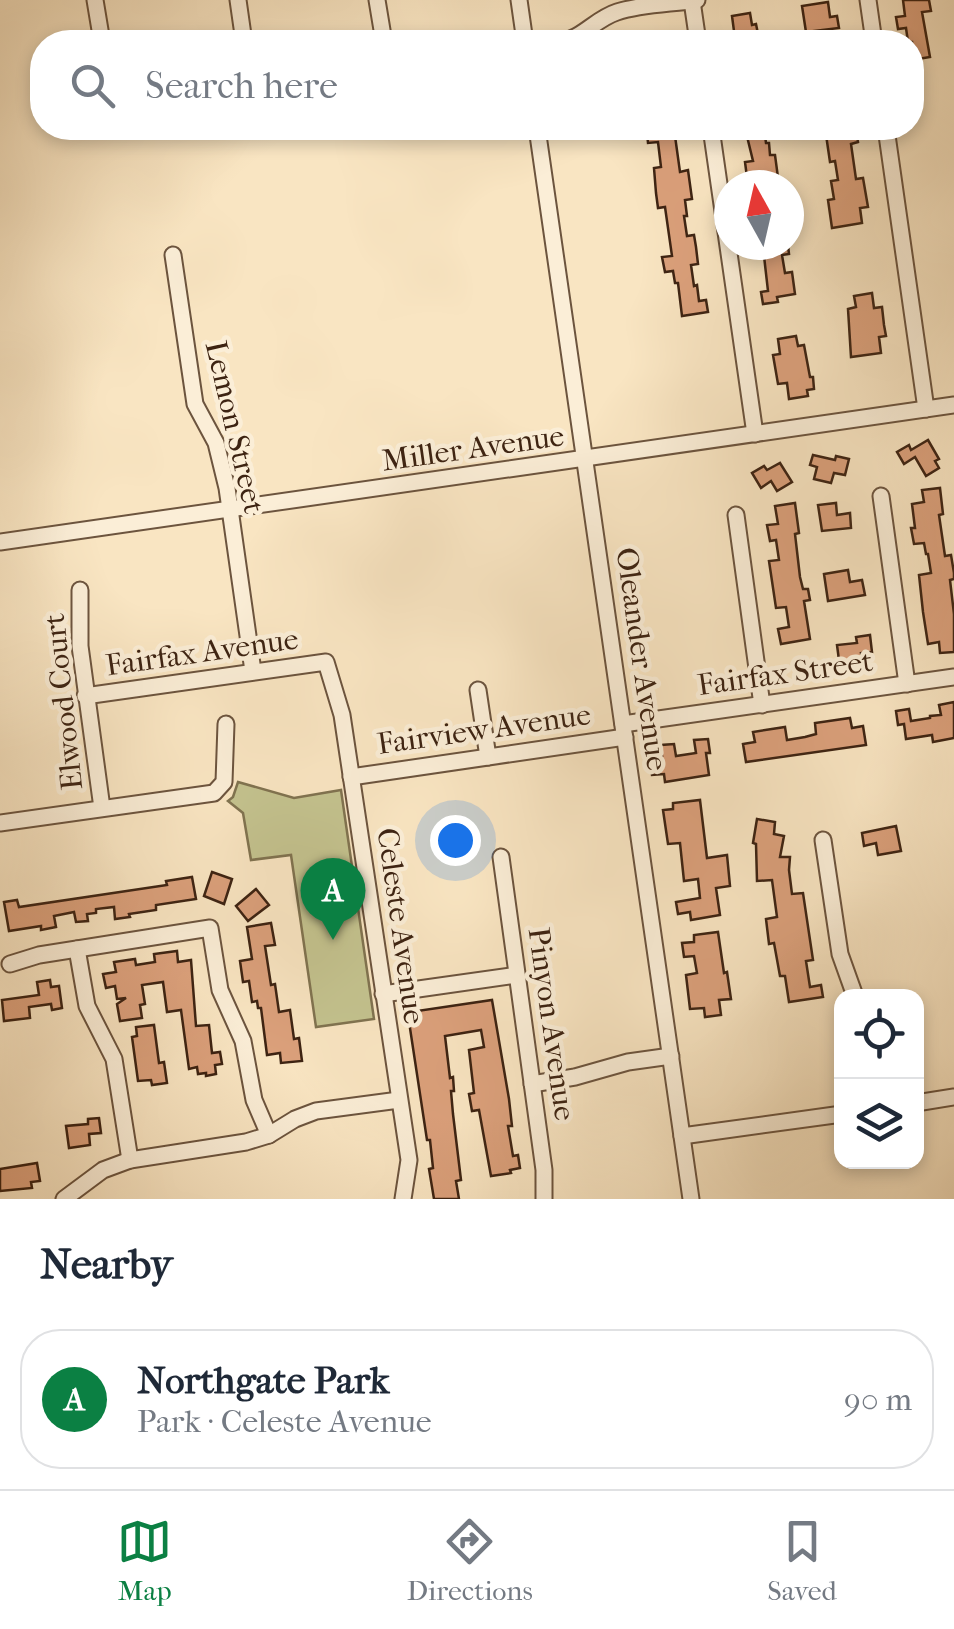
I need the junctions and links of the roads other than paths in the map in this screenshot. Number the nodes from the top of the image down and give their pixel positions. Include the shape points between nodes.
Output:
1 (96, 0) edge
2 (238, 0) edge
3 (378, 0) edge
4 (519, 0) edge
5 (695, 0) edge
6 (868, 0) edge
7 (100, 30) edge
8 (242, 30) edge
9 (382, 30) edge
10 (523, 30) edge
11 (587, 30) edge
12 (697, 30) edge
13 (872, 30) edge
14 (540, 140) edge
15 (713, 140) edge
16 (888, 140) edge
17 (173, 255) dead end
18 (954, 405) edge
19 (926, 409) junction
20 (755, 434) junction
21 (585, 459) junction
22 (880, 496) dead end
23 (230, 510) junction
24 (736, 515) dead end
25 (0, 542) edge
26 (80, 590) dead end
27 (326, 662) joint
28 (252, 672) junction
29 (954, 677) edge
30 (907, 684) junction
31 (478, 690) dead end
32 (86, 696) junction
33 (762, 705) junction
34 (226, 724) dead end
35 (624, 730) junction
36 (488, 757) junction
37 (351, 777) junction
38 (102, 808) junction
39 (0, 823) edge
40 (823, 840) dead end
41 (501, 857) dead end
42 (77, 949) junction
43 (10, 964) dead end
44 (517, 974) junction
45 (852, 989) edge
46 (383, 994) junction
47 (671, 1056) junction
48 (532, 1084) junction
49 (954, 1097) edge
50 (399, 1100) junction
51 (924, 1102) edge
52 (834, 1115) edge
53 (270, 1134) junction
54 (682, 1136) junction
55 (130, 1160) junction
56 (64, 1199) edge
57 (402, 1199) edge
58 (544, 1199) edge
59 (690, 1199) edge

1 - 7 street
2 - 8 street
3 - 9 street
4 - 10 street
5 - 11 street via 618,12
5 - 12 street
6 - 13 street
14 - 21 street, Oleander Avenue
15 - 20 street
16 - 19 street
17 - 23 street, Lemon Street via 195,404 216,443
18 - 19 street, Miller Avenue
19 - 20 street, Miller Avenue
20 - 21 street, Miller Avenue
21 - 23 street, Miller Avenue
21 - 35 street, Oleander Avenue
22 - 30 street
23 - 25 street, Miller Avenue
23 - 28 street, Lemon Street
24 - 33 street
26 - 32 street, Elwood Court
27 - 28 street, Fairfax Avenue
27 - 37 street, Celeste Avenue
28 - 32 street, Fairfax Avenue
29 - 30 street, Fairfax Street
30 - 33 street, Fairfax Street
31 - 36 street
32 - 38 street, Elwood Court
33 - 35 street, Fairfax Street
34 - 38 street via 224,782 214,793
35 - 36 street, Fairview Avenue
35 - 47 street, Oleander Avenue
36 - 37 street, Fairview Avenue
37 - 46 street, Celeste Avenue
38 - 39 street
40 - 45 street
41 - 44 street, Pinyon Avenue
42 - 43 street
42 - 53 street via 210,928 223,998
42 - 55 street via 87,1006 114,1059
44 - 46 street
44 - 48 street, Pinyon Avenue
46 - 50 street, Celeste Avenue
47 - 48 street
47 - 54 street, Oleander Avenue
48 - 58 street, Pinyon Avenue
49 - 51 street
50 - 53 street via 316,1111
50 - 57 street, Celeste Avenue via 408,1160
52 - 54 street
53 - 55 street
54 - 59 street, Oleander Avenue
55 - 56 street via 102,1170

